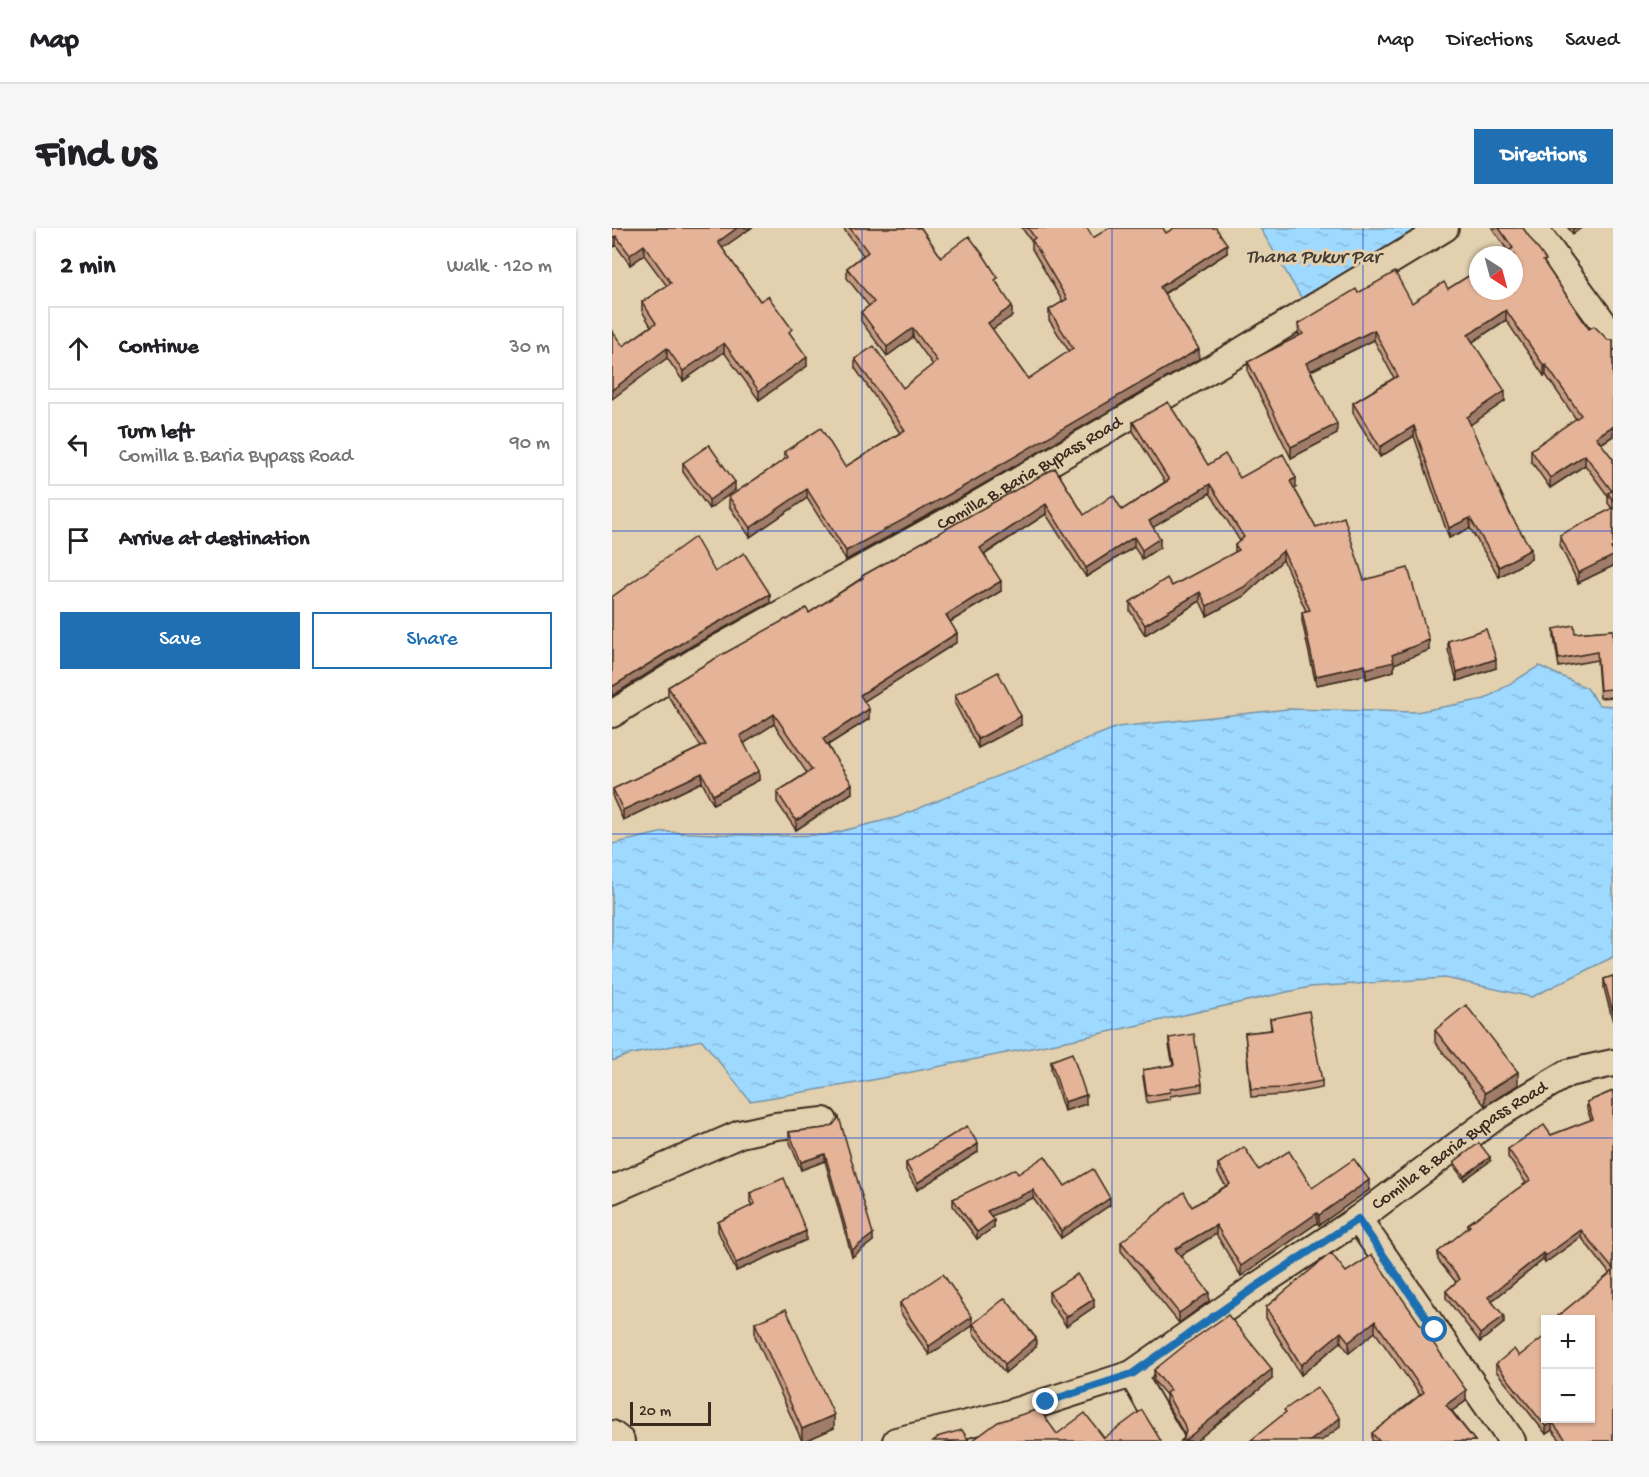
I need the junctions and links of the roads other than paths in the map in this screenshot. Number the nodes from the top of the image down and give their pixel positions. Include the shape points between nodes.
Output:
1 (1445, 228) edge
2 (1534, 228) edge
3 (1613, 336) edge
4 (612, 714) edge
5 (1613, 1064) edge
6 (824, 1121) dead end
7 (612, 1190) edge
8 (1358, 1219) junction
9 (1132, 1374) junction
10 (612, 1434) edge
11 (619, 1441) edge
12 (896, 1441) edge
13 (1171, 1441) edge
14 (1512, 1441) edge

1 - 4 street, Comilla B.Baria Bypass Road via 1215,367 701,658
2 - 3 street
5 - 8 street, Comilla B.Baria Bypass Road via 1568,1073 1499,1114
6 - 7 street via 741,1134
8 - 9 street, Comilla B.Baria Bypass Road
8 - 14 street
9 - 12 street, Comilla B.Baria Bypass Road via 1004,1415
9 - 13 street
10 - 11 street

